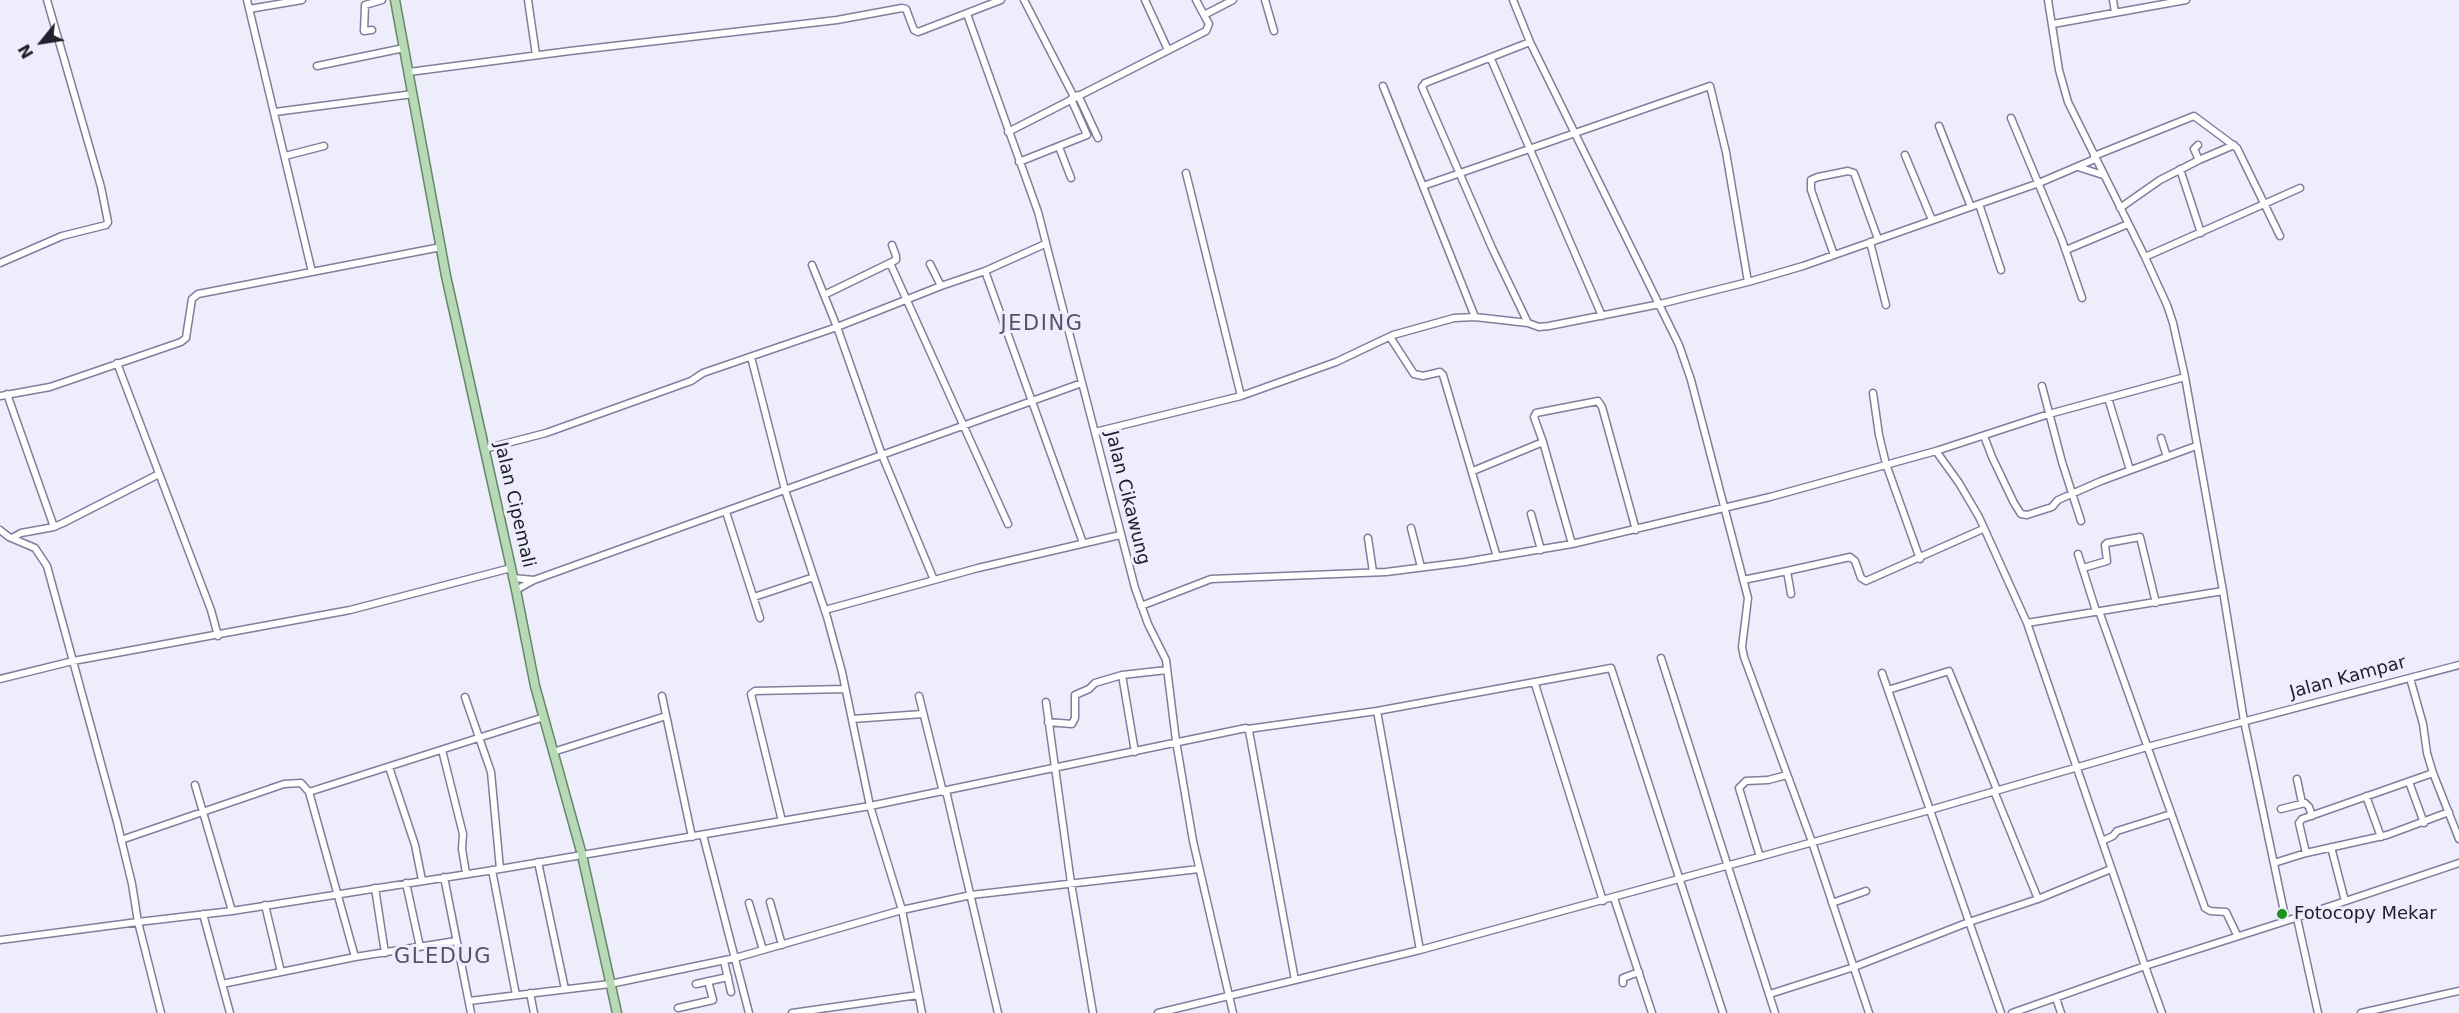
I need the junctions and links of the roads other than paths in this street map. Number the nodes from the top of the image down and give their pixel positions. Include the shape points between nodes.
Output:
1 (47, 0) edge
2 (247, 0) edge
3 (302, 0) edge
4 (382, 0) edge
5 (395, 0) edge
6 (528, 0) edge
7 (1001, 0) edge
8 (1024, 0) edge
9 (1145, 0) edge
10 (1196, 0) edge
11 (1233, 0) edge
12 (1265, 0) edge
13 (1513, 0) edge
14 (2048, 0) edge
15 (2113, 0) edge
16 (2186, 0) edge
17 (2172, 1) edge
18 (249, 9) junction
19 (2115, 12) junction
20 (967, 14) junction
21 (1204, 15) junction
22 (2053, 24) junction
23 (372, 30) dead end
24 (1274, 31) dead end
25 (1530, 42) junction
26 (404, 48) junction
27 (1168, 50) junction
28 (536, 55) junction
29 (1491, 59) junction
30 (317, 66) dead end
31 (409, 72) junction
32 (1383, 86) dead end
33 (413, 94) junction
34 (1075, 97) junction
35 (275, 112) junction
36 (2011, 118) dead end
37 (1939, 126) dead end
38 (1008, 132) junction
39 (1575, 132) junction
40 (1098, 138) dead end
41 (2198, 145) dead end
42 (2234, 145) junction
43 (324, 146) dead end
44 (1059, 147) junction
45 (1531, 149) junction
46 (1905, 155) dead end
47 (285, 156) junction
48 (2095, 158) junction
49 (2199, 160) junction
50 (1019, 162) junction
51 (2078, 167) junction
52 (2180, 169) junction
53 (1186, 173) dead end
54 (1459, 173) junction
55 (2103, 175) junction
56 (1071, 178) dead end
57 (2039, 183) junction
58 (1423, 186) junction
59 (2300, 188) dead end
60 (1979, 204) junction
61 (2265, 204) junction
62 (1971, 207) junction
63 (2120, 208) junction
64 (1932, 220) junction
65 (2128, 224) junction
66 (2201, 233) junction
67 (2280, 236) dead end
68 (1878, 239) junction
69 (1870, 242) junction
70 (1045, 244) junction
71 (892, 245) dead end
72 (441, 247) junction
73 (2066, 250) junction
74 (1834, 255) junction
75 (2145, 257) junction
76 (0, 263) edge
77 (890, 263) junction
78 (930, 264) dead end
79 (812, 265) dead end
80 (2001, 270) dead end
81 (312, 272) junction
82 (985, 272) junction
83 (1748, 282) junction
84 (941, 286) junction
85 (824, 295) junction
86 (2082, 298) dead end
87 (908, 300) junction
88 (1660, 304) junction
89 (1886, 305) dead end
90 (1602, 316) junction
91 (1475, 317) junction
92 (1528, 323) junction
93 (837, 327) junction
94 (1390, 337) junction
95 (751, 357) junction
96 (117, 363) junction
97 (2185, 377) junction
98 (1082, 383) junction
99 (2042, 386) dead end
100 (1873, 393) dead end
101 (4, 395) edge
102 (1241, 396) junction
103 (2108, 398) junction
104 (1033, 401) junction
105 (2049, 414) junction
106 (964, 426) junction
107 (1095, 432) junction
108 (1984, 436) junction
109 (2161, 438) dead end
110 (1542, 442) junction
111 (2196, 446) junction
112 (484, 449) junction
113 (1936, 451) junction
114 (882, 455) junction
115 (2167, 456) junction
116 (1886, 464) junction
117 (2130, 470) junction
118 (1473, 471) junction
119 (159, 474) junction
120 (785, 490) junction
121 (2073, 494) junction
122 (1724, 509) junction
123 (726, 512) junction
124 (1531, 514) dead end
125 (2081, 521) dead end
126 (1008, 524) dead end
127 (54, 527) junction
128 (1411, 528) dead end
129 (1983, 529) junction
130 (0, 530) edge
131 (1636, 530) junction
132 (1120, 535) junction
133 (12, 538) junction
134 (1368, 538) dead end
135 (1083, 543) junction
136 (1572, 544) junction
137 (1540, 550) junction
138 (2078, 554) dead end
139 (1497, 557) junction
140 (1920, 559) junction
141 (1421, 567) junction
142 (511, 568) junction
143 (2083, 568) junction
144 (1787, 571) junction
145 (1373, 572) junction
146 (814, 577) junction
147 (513, 578) junction
148 (534, 580) junction
149 (934, 580) junction
150 (1743, 580) junction
151 (516, 590) junction
152 (2223, 591) junction
153 (1791, 594) dead end
154 (754, 597) junction
155 (2156, 603) junction
156 (1141, 606) junction
157 (825, 610) junction
158 (2099, 613) junction
159 (760, 618) dead end
160 (2026, 623) junction
161 (218, 636) junction
162 (1661, 658) dead end
163 (73, 661) junction
164 (2459, 664) edge
165 (1167, 669) junction
166 (1882, 673) dead end
167 (1122, 675) junction
168 (2410, 678) junction
169 (0, 679) edge
170 (1535, 684) junction
171 (845, 689) junction
172 (1888, 690) junction
173 (662, 696) dead end
174 (919, 696) dead end
175 (465, 697) dead end
176 (1046, 702) dead end
177 (1377, 711) junction
178 (923, 714) junction
179 (666, 716) junction
180 (544, 717) junction
181 (852, 719) junction
182 (2244, 721) junction
183 (1048, 722) junction
184 (1248, 729) junction
185 (479, 738) junction
186 (1176, 741) junction
187 (2147, 747) junction
188 (442, 750) junction
189 (554, 752) junction
190 (1135, 752) junction
191 (388, 767) junction
192 (2077, 767) junction
193 (1055, 769) junction
194 (2433, 773) junction
195 (1787, 775) junction
196 (2297, 779) dead end
197 (2409, 782) junction
198 (195, 784) dead end
199 (1996, 790) junction
200 (309, 792) junction
201 (944, 792) junction
202 (2366, 796) junction
203 (2302, 802) junction
204 (870, 806) junction
205 (2282, 809) dead end
206 (1930, 810) junction
207 (202, 811) junction
208 (2449, 812) junction
209 (2170, 814) junction
210 (2312, 816) junction
211 (782, 821) junction
212 (2424, 823) junction
213 (703, 835) junction
214 (692, 837) junction
215 (2381, 837) junction
216 (2459, 839) edge
217 (121, 840) junction
218 (2102, 841) junction
219 (1812, 842) junction
220 (2331, 847) junction
221 (2306, 853) junction
222 (582, 855) junction
223 (1760, 857) junction
224 (538, 862) junction
225 (2459, 863) edge
226 (2274, 864) junction
227 (1728, 866) junction
228 (500, 869) junction
229 (1199, 869) junction
230 (2111, 869) junction
231 (492, 870) junction
232 (466, 873) junction
233 (444, 877) junction
234 (422, 880) junction
235 (1679, 880) junction
236 (406, 883) junction
237 (1071, 883) junction
238 (375, 888) junction
239 (1866, 891) dead end
240 (336, 894) junction
241 (971, 894) junction
242 (1614, 898) junction
243 (2038, 899) junction
244 (1604, 901) junction
245 (2345, 901) junction
246 (770, 902) dead end
247 (749, 903) dead end
248 (1832, 903) junction
249 (265, 905) junction
250 (232, 910) junction
251 (902, 910) junction
252 (203, 914) junction
253 (2297, 918) junction
254 (2286, 921) junction
255 (138, 922) junction
256 (1969, 922) junction
257 (2237, 935) junction
258 (0, 940) edge
259 (456, 941) junction
260 (783, 945) junction
261 (420, 947) junction
262 (763, 950) junction
263 (1420, 950) junction
264 (385, 953) junction
265 (355, 957) junction
266 (735, 958) junction
267 (724, 961) junction
268 (2145, 966) junction
269 (1854, 967) junction
270 (281, 972) junction
271 (1639, 972) junction
272 (728, 977) junction
273 (708, 981) junction
274 (1295, 981) junction
275 (1623, 983) dead end
276 (222, 984) junction
277 (610, 984) junction
278 (696, 984) dead end
279 (566, 989) junction
280 (2459, 991) edge
281 (731, 992) dead end
282 (530, 993) junction
283 (1770, 994) junction
284 (516, 995) junction
285 (918, 995) junction
286 (1228, 995) junction
287 (2056, 998) junction
288 (468, 1001) junction
289 (853, 1003) junction
290 (678, 1008) dead end
291 (161, 1013) edge
292 (230, 1013) edge
293 (471, 1013) edge
294 (534, 1013) edge
295 (617, 1013) edge
296 (749, 1013) edge
297 (792, 1013) edge
298 (855, 1013) edge
299 (922, 1013) edge
300 (998, 1013) edge
301 (1093, 1013) edge
302 (1161, 1013) edge
303 (1233, 1013) edge
304 (1652, 1013) edge
305 (1723, 1013) edge
306 (1775, 1013) edge
307 (1869, 1013) edge
308 (2001, 1013) edge
309 (2012, 1013) edge
310 (2061, 1013) edge
311 (2162, 1013) edge
312 (2318, 1013) edge
313 (2361, 1013) edge

1 - 76 street via 108,222 31,248
2 - 18 street
3 - 18 street
4 - 23 street via 365,5 364,32
5 - 26 main road, Jalan Cipemali
6 - 28 street
7 - 20 street
8 - 34 street
9 - 27 street
10 - 21 street
11 - 21 street
12 - 24 street
13 - 25 street
14 - 22 street
15 - 19 street
16 - 17 street
17 - 19 street
18 - 35 street
19 - 22 street
20 - 28 street via 918,32 902,8 815,23
20 - 38 street, Jalan Cikawung
21 - 27 street via 1209,24 1206,31
22 - 48 street via 2068,102
25 - 29 street
25 - 39 street
26 - 30 street
26 - 31 main road, Jalan Cipemali
27 - 34 street
28 - 31 street
29 - 45 street
29 - 54 street via 1423,85
31 - 33 main road, Jalan Cipemali
32 - 58 street
33 - 35 street
33 - 72 main road, Jalan Cipemali
34 - 38 street
34 - 40 street
34 - 44 street via 1087,134
35 - 47 street
36 - 57 street
37 - 62 street
38 - 50 street, Jalan Cikawung
39 - 45 street
39 - 83 street via 1710,86 1726,152
39 - 88 street
41 - 49 street via 2194,149
42 - 48 street via 2192,115
42 - 49 street
42 - 61 street
43 - 47 street
44 - 50 street
44 - 56 street
45 - 54 street
45 - 90 street
46 - 64 street
47 - 81 street
48 - 51 street
48 - 55 street
49 - 52 street
50 - 70 street, Jalan Cikawung
51 - 55 street
51 - 57 street
52 - 63 street
52 - 66 street
53 - 102 street
54 - 58 street
54 - 92 street
55 - 63 street
57 - 60 street
57 - 73 street
58 - 91 street
59 - 61 street
60 - 62 street
60 - 80 street
61 - 66 street
61 - 67 street
62 - 64 street
63 - 65 street
64 - 68 street
65 - 73 street
65 - 75 street
66 - 75 street
68 - 69 street
68 - 74 street via 1854,173 1818,177 1811,180 1811,190
69 - 74 street
69 - 89 street
70 - 82 street
70 - 98 street, Jalan Cikawung
71 - 77 street via 897,258
72 - 81 street
72 - 112 main road, Jalan Cipemali
73 - 86 street
74 - 83 street
75 - 97 street via 2167,305
77 - 85 street
77 - 87 street
78 - 84 street
79 - 85 street
81 - 96 street via 198,294 192,299 186,338
82 - 84 street
82 - 104 street
83 - 88 street
84 - 87 street
85 - 93 street
87 - 93 street
87 - 106 street
88 - 90 street
88 - 122 street via 1691,380
90 - 92 street via 1539,327
91 - 92 street
91 - 94 street via 1454,318
93 - 95 street
93 - 114 street
94 - 102 street via 1336,362
94 - 118 street via 1414,374 1443,375
95 - 112 street via 546,433
95 - 120 street
96 - 101 street via 50,387
96 - 119 street
97 - 103 street
97 - 111 street
98 - 104 street
98 - 107 street, Jalan Cikawung
99 - 105 street
100 - 116 street
101 - 127 street
102 - 107 street
103 - 105 street
103 - 117 street
104 - 106 street
104 - 135 street
105 - 108 street
105 - 121 street
106 - 114 street
106 - 126 street
107 - 132 street, Jalan Cikawung
108 - 113 street
108 - 121 street via 2021,514 2034,514
109 - 115 street
110 - 118 street
110 - 131 street via 1536,413 1598,401
110 - 136 street
111 - 115 street
111 - 152 street
112 - 142 main road, Jalan Cipemali
113 - 116 street
113 - 129 street via 1959,483
114 - 120 street
114 - 149 street
115 - 117 street
116 - 122 street
116 - 140 street
117 - 121 street
118 - 139 street
119 - 127 street
119 - 161 street
120 - 123 street
120 - 146 street
121 - 125 street
122 - 131 street
122 - 150 street
123 - 148 street
123 - 154 street
124 - 137 street
127 - 133 street
128 - 141 street
129 - 140 street
129 - 160 street
130 - 133 street
131 - 136 street
132 - 135 street
132 - 156 street, Jalan Cikawung
133 - 163 street via 35,548 47,566
134 - 145 street
135 - 149 street
136 - 137 street
137 - 139 street
138 - 143 street
139 - 141 street
140 - 144 street via 1864,581 1854,559 1848,557
141 - 145 street
142 - 147 main road, Jalan Cipemali
142 - 161 street via 350,609
143 - 155 street via 2107,561 2107,543 2140,537
143 - 158 street
144 - 150 street
144 - 153 street
145 - 156 street via 1211,579
146 - 154 street
146 - 157 street
147 - 148 street
147 - 151 main road, Jalan Cipemali
148 - 151 street
149 - 157 street
150 - 195 street via 1748,603 1744,657
151 - 180 main road, Jalan Cipemali
152 - 155 street
152 - 182 street
154 - 159 street
155 - 158 street
156 - 165 street, Jalan Cikawung via 1164,653
157 - 171 street
158 - 160 street
158 - 187 street
160 - 192 street
161 - 163 street
162 - 227 street
163 - 169 street
163 - 217 street
164 - 168 street, Jalan Kampar
165 - 167 street
165 - 186 street, Jalan Cikawung
166 - 172 street
167 - 183 street via 1077,693 1072,724
167 - 190 street
168 - 182 street, Jalan Kampar
168 - 194 street
170 - 177 street
170 - 235 street via 1611,668
170 - 244 street
171 - 181 street
171 - 211 street via 751,694
172 - 199 street via 1949,671
172 - 206 street
173 - 179 street
174 - 178 street
175 - 185 street
176 - 183 street
177 - 184 street
177 - 263 street
178 - 181 street
178 - 201 street
179 - 189 street
179 - 214 street
180 - 185 street
180 - 189 main road, Jalan Cipemali
181 - 204 street
182 - 187 street, Jalan Kampar
182 - 226 street
183 - 193 street
184 - 186 street
184 - 274 street
185 - 188 street
185 - 228 street via 491,772
186 - 190 street
186 - 229 street, Jalan Cikawung
187 - 192 street, Jalan Kampar
187 - 209 street
188 - 191 street
188 - 232 street via 463,834
189 - 222 main road, Jalan Cipemali
190 - 193 street
191 - 200 street
191 - 234 street via 415,844
192 - 199 street, Jalan Kampar
192 - 218 street
193 - 201 street
193 - 237 street
194 - 197 street
194 - 208 street
195 - 219 street
195 - 223 street via 1746,782 1739,788
196 - 203 street
197 - 202 street
197 - 212 street
198 - 207 street
199 - 206 street, Jalan Kampar
199 - 243 street
200 - 207 street via 301,783 284,784
200 - 240 street
201 - 204 street
201 - 241 street
202 - 210 street
202 - 215 street
203 - 205 street
203 - 210 street
204 - 211 street
204 - 251 street
206 - 219 street, Jalan Kampar
206 - 256 street
207 - 217 street
207 - 250 street
208 - 212 street
208 - 216 street
209 - 218 street via 2117,831
209 - 257 street via 2205,908 2226,912
210 - 221 street via 2299,823
211 - 213 street
212 - 215 street
213 - 214 street
213 - 266 street
214 - 222 street
215 - 220 street
217 - 255 street
218 - 230 street
219 - 223 street, Jalan Kampar
219 - 248 street
220 - 221 street
220 - 245 street
221 - 226 street
222 - 224 street
222 - 277 main road, Jalan Cipemali
223 - 227 street, Jalan Kampar
224 - 228 street
224 - 279 street
225 - 245 street
226 - 254 street
227 - 235 street, Jalan Kampar
227 - 283 street
228 - 231 street
229 - 237 street
229 - 286 street, Jalan Cikawung
230 - 243 street
230 - 268 street
231 - 232 street
231 - 284 street
232 - 233 street
233 - 234 street
233 - 259 street
234 - 236 street
235 - 242 street, Jalan Kampar
235 - 305 street
236 - 238 street
236 - 261 street
237 - 241 street
237 - 301 street
238 - 240 street
238 - 264 street
239 - 248 street
240 - 249 street
240 - 265 street
241 - 251 street
241 - 300 street
242 - 244 street, Jalan Kampar
242 - 271 street
243 - 256 street
244 - 263 street, Jalan Kampar
245 - 253 street
246 - 260 street
247 - 262 street
248 - 269 street
249 - 250 street
249 - 270 street
250 - 252 street
251 - 260 street
251 - 285 street
252 - 255 street
252 - 276 street
253 - 254 street
253 - 312 street
254 - 257 street
255 - 258 street
255 - 291 street
256 - 269 street
256 - 308 street
257 - 268 street
259 - 261 street
259 - 288 street
260 - 262 street
261 - 264 street
262 - 266 street
263 - 274 street, Jalan Kampar
264 - 265 street
265 - 270 street
266 - 267 street
266 - 296 street
267 - 272 street
267 - 277 street
268 - 287 street
268 - 311 street
269 - 283 street
269 - 307 street
270 - 276 street
271 - 275 street via 1623,978
271 - 304 street
272 - 273 street
272 - 281 street
273 - 278 street
273 - 290 street via 713,1000
274 - 286 street, Jalan Kampar
276 - 292 street
277 - 279 street
277 - 295 main road, Jalan Cipemali
279 - 282 street
280 - 313 street
282 - 284 street
282 - 294 street
283 - 306 street
284 - 288 street
285 - 289 street
285 - 299 street
286 - 302 street, Jalan Kampar
286 - 303 street, Jalan Cikawung
287 - 309 street
287 - 310 street
288 - 293 street
289 - 297 street
289 - 298 street

